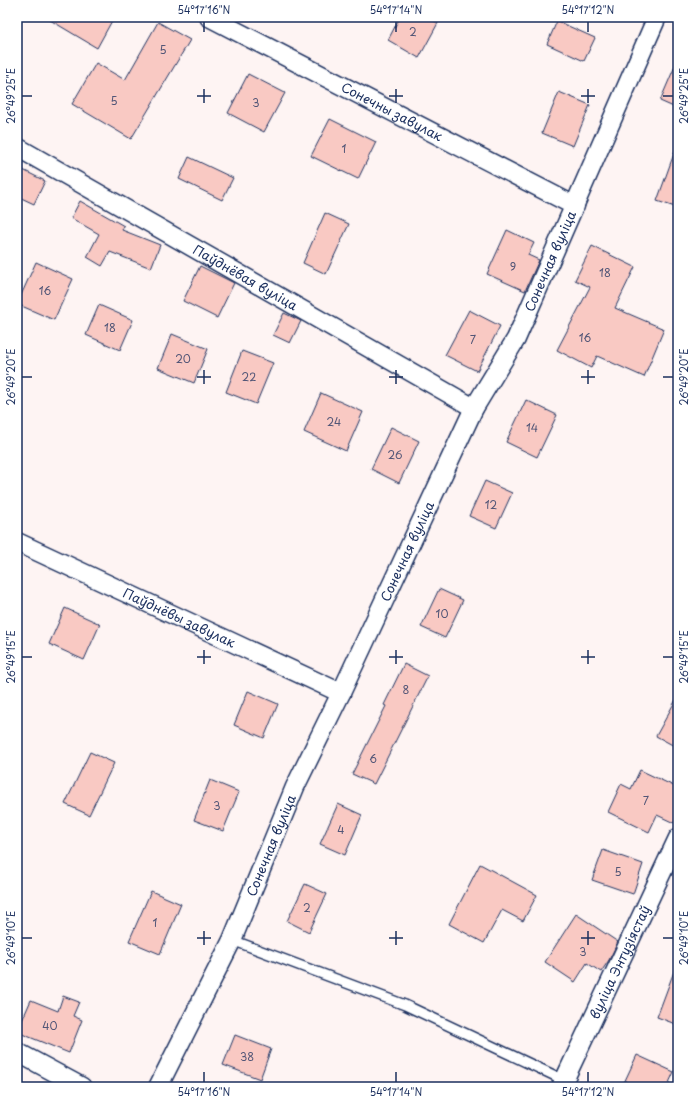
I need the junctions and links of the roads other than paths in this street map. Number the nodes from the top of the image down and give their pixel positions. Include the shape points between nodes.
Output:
1 (209, 17) edge
2 (657, 17) edge
3 (17, 147) edge
4 (575, 206) junction
5 (474, 408) junction
6 (17, 542) edge
7 (341, 693) junction
8 (678, 838) edge
9 (232, 940) junction
10 (17, 1052) edge
11 (563, 1084) edge
12 (82, 1087) edge
13 (158, 1087) edge

1 - 4 street, Сонечны завулак
2 - 4 street, Сонечная вуліца
3 - 5 street, Паўднёвая вуліца
4 - 5 street, Сонечная вуліца via 516,339
5 - 7 street, Сонечная вуліца
6 - 7 street, Паўднёвы завулак
7 - 9 street, Сонечная вуліца via 295,787
8 - 11 street, вуліца Энтузіястаў
9 - 11 lane via 405,1005
9 - 13 street, Сонечная вуліца
10 - 12 street

